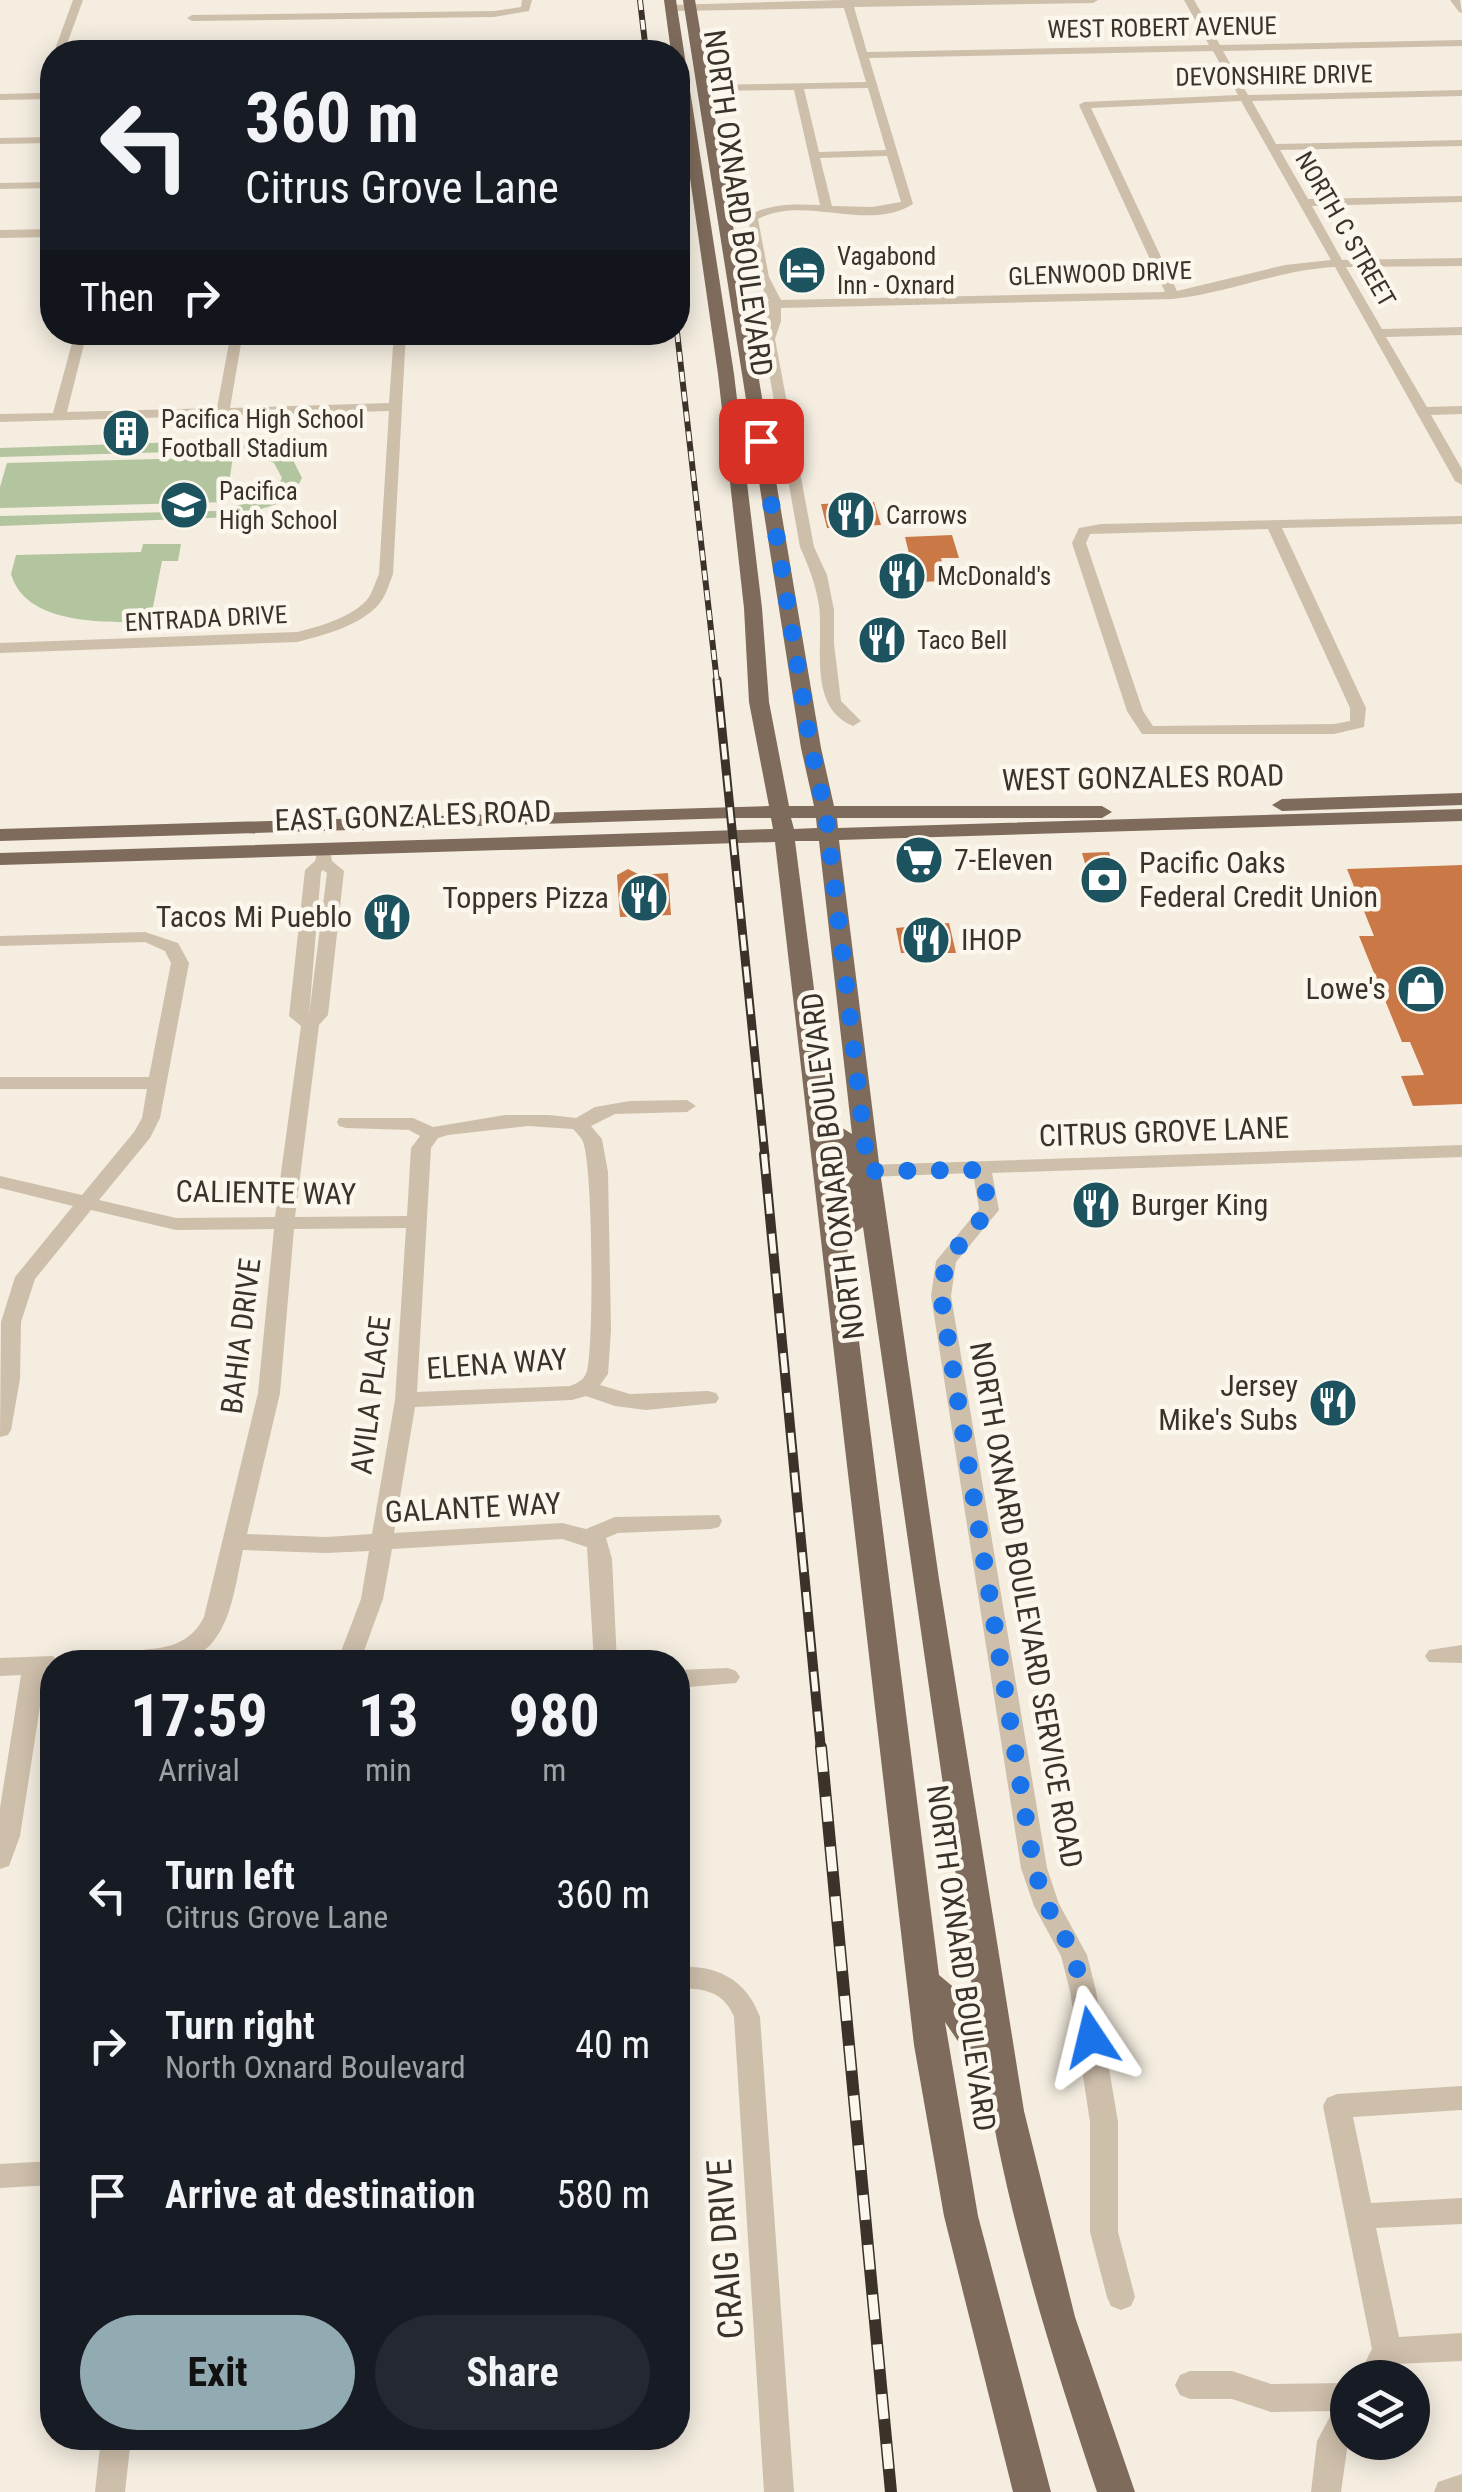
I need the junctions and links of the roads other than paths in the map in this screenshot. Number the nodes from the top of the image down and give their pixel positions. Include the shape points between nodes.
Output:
1 (78, 0) edge
2 (197, 0) edge
3 (527, 0) edge
4 (1092, 0) edge
5 (1189, 0) edge
6 (1454, 0) edge
7 (847, 2) edge
8 (671, 4) edge
9 (690, 4) edge
10 (1462, 10) edge
11 (192, 18) junction
12 (675, 32) junction
13 (63, 40) edge
14 (187, 40) edge
15 (676, 40) edge
16 (684, 40) edge
17 (1462, 43) edge
18 (1216, 48) junction
19 (862, 56) junction
20 (690, 67) edge
21 (871, 85) junction
22 (798, 86) junction
23 (704, 88) junction
24 (1462, 93) edge
25 (0, 96) edge
26 (40, 96) edge
27 (1246, 98) junction
28 (690, 123) edge
29 (40, 140) edge
30 (0, 141) edge
31 (1462, 143) edge
32 (1273, 148) junction
33 (891, 153) junction
34 (813, 155) junction
35 (698, 171) junction
36 (40, 184) edge
37 (0, 186) edge
38 (1462, 199) edge
39 (1305, 203) junction
40 (827, 210) junction
41 (40, 233) edge
42 (0, 234) edge
43 (1462, 262) edge
44 (1342, 266) junction
45 (712, 290) junction
46 (1173, 296) junction
47 (774, 304) junction
48 (737, 306) junction
49 (1462, 331) edge
50 (1380, 333) junction
51 (719, 337) junction
52 (78, 345) edge
53 (235, 345) edge
54 (400, 345) edge
55 (398, 407) junction
56 (1462, 410) edge
57 (1423, 411) junction
58 (223, 412) junction
59 (59, 416) junction
60 (0, 418) edge
61 (1462, 481) edge
62 (1462, 520) edge
63 (1273, 524) junction
64 (750, 585) junction
65 (786, 597) junction
66 (0, 648) edge
67 (853, 721) dead end
68 (1462, 799) edge
69 (1293, 814) junction
70 (1462, 815) edge
71 (458, 818) junction
72 (783, 823) junction
73 (827, 823) junction
74 (0, 835) edge
75 (323, 856) junction
76 (0, 859) edge
77 (310, 908) junction
78 (0, 941) edge
79 (324, 970) junction
80 (310, 1024) junction
81 (0, 1083) edge
82 (157, 1083) junction
83 (687, 1106) dead end
84 (346, 1122) dead end
85 (819, 1124) junction
86 (580, 1126) junction
87 (431, 1134) junction
88 (1462, 1151) edge
89 (982, 1170) junction
90 (868, 1171) junction
91 (0, 1182) edge
92 (84, 1202) junction
93 (416, 1222) junction
94 (284, 1226) junction
95 (833, 1234) junction
96 (588, 1387) junction
97 (708, 1398) dead end
98 (406, 1400) junction
99 (0, 1430) edge
100 (711, 1521) dead end
101 (588, 1537) junction
102 (234, 1542) junction
103 (380, 1543) junction
104 (186, 1650) edge
105 (353, 1650) edge
106 (605, 1650) edge
107 (40, 1665) edge
108 (0, 1667) edge
109 (728, 1677) dead end
110 (690, 1679) edge
111 (40, 1680) edge
112 (0, 1859) edge
113 (690, 1979) edge
114 (924, 1981) junction
115 (995, 2043) junction
116 (1462, 2098) edge
117 (40, 2174) edge
118 (0, 2176) edge
119 (1462, 2211) edge
120 (1360, 2216) junction
121 (1121, 2297) dead end
122 (1462, 2347) edge
123 (1388, 2351) junction
124 (1382, 2360) edge
125 (1190, 2386) dead end
126 (1330, 2397) edge
127 (115, 2450) edge
128 (1330, 2459) edge
129 (1462, 2489) edge
130 (110, 2492) edge
131 (779, 2492) edge
132 (1032, 2492) edge
133 (1116, 2492) edge
134 (1326, 2492) edge
135 (1449, 2492) edge

1 - 13 street
2 - 11 street
3 - 11 street via 520,12
4 - 7 street
5 - 18 street, NORTH C STREET
6 - 10 street
7 - 9 street
7 - 19 street
8 - 9 street
8 - 12 main road, NORTH OXNARD BOULEVARD
9 - 23 main road, NORTH OXNARD BOULEVARD
11 - 14 street
12 - 15 main road, NORTH OXNARD BOULEVARD
12 - 16 main road
17 - 18 street, WEST ROBERT AVENUE
18 - 19 street, WEST ROBERT AVENUE
18 - 27 street, NORTH C STREET
19 - 21 street
20 - 23 main road via 692,80
21 - 22 street
21 - 33 street
22 - 23 street
22 - 34 street
23 - 35 main road via 694,94 703,152
23 - 48 main road, NORTH OXNARD BOULEVARD
24 - 27 street, DEVONSHIRE DRIVE
25 - 26 street
27 - 32 street, NORTH C STREET
27 - 46 street, DEVONSHIRE DRIVE via 1084,107
28 - 35 main road, NORTH OXNARD BOULEVARD
29 - 30 street
31 - 32 street
32 - 39 street, NORTH C STREET
33 - 34 street
33 - 40 street via 907,204
34 - 40 street
35 - 45 main road, NORTH OXNARD BOULEVARD
36 - 37 street
38 - 39 street
39 - 44 street, NORTH C STREET
40 - 47 street via 761,211 752,218
41 - 42 street
43 - 44 street, GLENWOOD DRIVE
44 - 46 street, GLENWOOD DRIVE via 1282,270
44 - 50 street, NORTH C STREET
45 - 48 main road
45 - 51 main road, NORTH OXNARD BOULEVARD
46 - 47 street, GLENWOOD DRIVE
47 - 48 street, GLENWOOD DRIVE
47 - 67 street via 769,339 807,547 827,610 833,702
48 - 51 main road via 728,315 731,331
48 - 65 main road, NORTH OXNARD BOULEVARD
49 - 50 street
50 - 57 street, NORTH C STREET
51 - 64 main road, NORTH OXNARD BOULEVARD
52 - 59 street
53 - 58 street
54 - 55 street, ENTRADA DRIVE
55 - 58 street
55 - 66 street, ENTRADA DRIVE via 386,574 376,600 362,611 322,630 260,641
56 - 57 street
57 - 61 street, NORTH C STREET
58 - 59 street
59 - 60 street
62 - 63 street
63 - 63 street via 1101,528 1079,536 1135,711 1148,731 1358,724 1358,708
64 - 65 main road
64 - 72 main road, NORTH OXNARD BOULEVARD via 759,702
65 - 73 main road, NORTH OXNARD BOULEVARD
68 - 69 main road, WEST GONZALES ROAD
69 - 70 main road, WEST GONZALES ROAD
69 - 73 main road, WEST GONZALES ROAD
71 - 72 main road, EAST GONZALES ROAD
71 - 74 main road, EAST GONZALES ROAD
71 - 75 main road via 416,830 336,837
72 - 73 main road, EAST GONZALES ROAD
72 - 75 main road, EAST GONZALES ROAD
72 - 85 main road, NORTH OXNARD BOULEVARD
73 - 90 main road, NORTH OXNARD BOULEVARD
75 - 76 main road, EAST GONZALES ROAD
75 - 77 street, BAHIA DRIVE via 313,870
75 - 79 street, BAHIA DRIVE via 336,872
77 - 79 street via 318,912 317,964
77 - 80 street, BAHIA DRIVE via 298,1016
78 - 82 street via 130,936 176,950 180,963
79 - 80 street, BAHIA DRIVE via 319,1015
80 - 94 street, BAHIA DRIVE
81 - 82 street
82 - 92 street via 143,1134
83 - 86 street via 611,1109
84 - 87 street via 413,1124
85 - 90 main road via 846,1141 854,1166
85 - 95 main road, NORTH OXNARD BOULEVARD
86 - 87 street via 560,1121
86 - 96 street via 592,1139 598,1172 601,1330 598,1374
87 - 93 street, AVILA PLACE via 421,1148
88 - 89 street, CITRUS GROVE LANE
89 - 90 street, CITRUS GROVE LANE
89 - 121 street, NORTH OXNARD BOULEVARD SERVICE ROAD via 989,1210 946,1261 941,1296 1034,1868 1074,1954 1083,1991 1104,2122 1104,2232
90 - 95 main road via 856,1188 854,1223
90 - 115 main road, NORTH OXNARD BOULEVARD
91 - 92 street, CALIENTE WAY
92 - 94 street, CALIENTE WAY via 176,1224
92 - 99 street via 31,1268 14,1301
93 - 94 street, CALIENTE WAY
93 - 98 street, AVILA PLACE
94 - 102 street, BAHIA DRIVE via 269,1394
95 - 114 main road, NORTH OXNARD BOULEVARD
96 - 97 street, ELENA WAY via 627,1401
96 - 98 street, ELENA WAY
98 - 103 street, AVILA PLACE
100 - 101 street, GALANTE WAY via 615,1525
101 - 103 street, GALANTE WAY via 562,1531
101 - 106 street via 600,1549
102 - 103 street, GALANTE WAY
102 - 104 street, BAHIA DRIVE via 210,1632
103 - 105 street, AVILA PLACE via 372,1599
107 - 108 street
109 - 110 street
111 - 112 street
113 - 131 street, CRAIG DRIVE via 711,1980 743,2002
114 - 115 main road via 974,2040
114 - 132 main road, NORTH OXNARD BOULEVARD via 961,2216
115 - 133 main road, NORTH OXNARD BOULEVARD via 1058,2317
116 - 120 street via 1337,2106
117 - 118 street
119 - 120 street
120 - 123 street
122 - 123 street
123 - 124 street
125 - 126 street via 1232,2386 1271,2398
127 - 130 street
128 - 134 street
129 - 135 street

